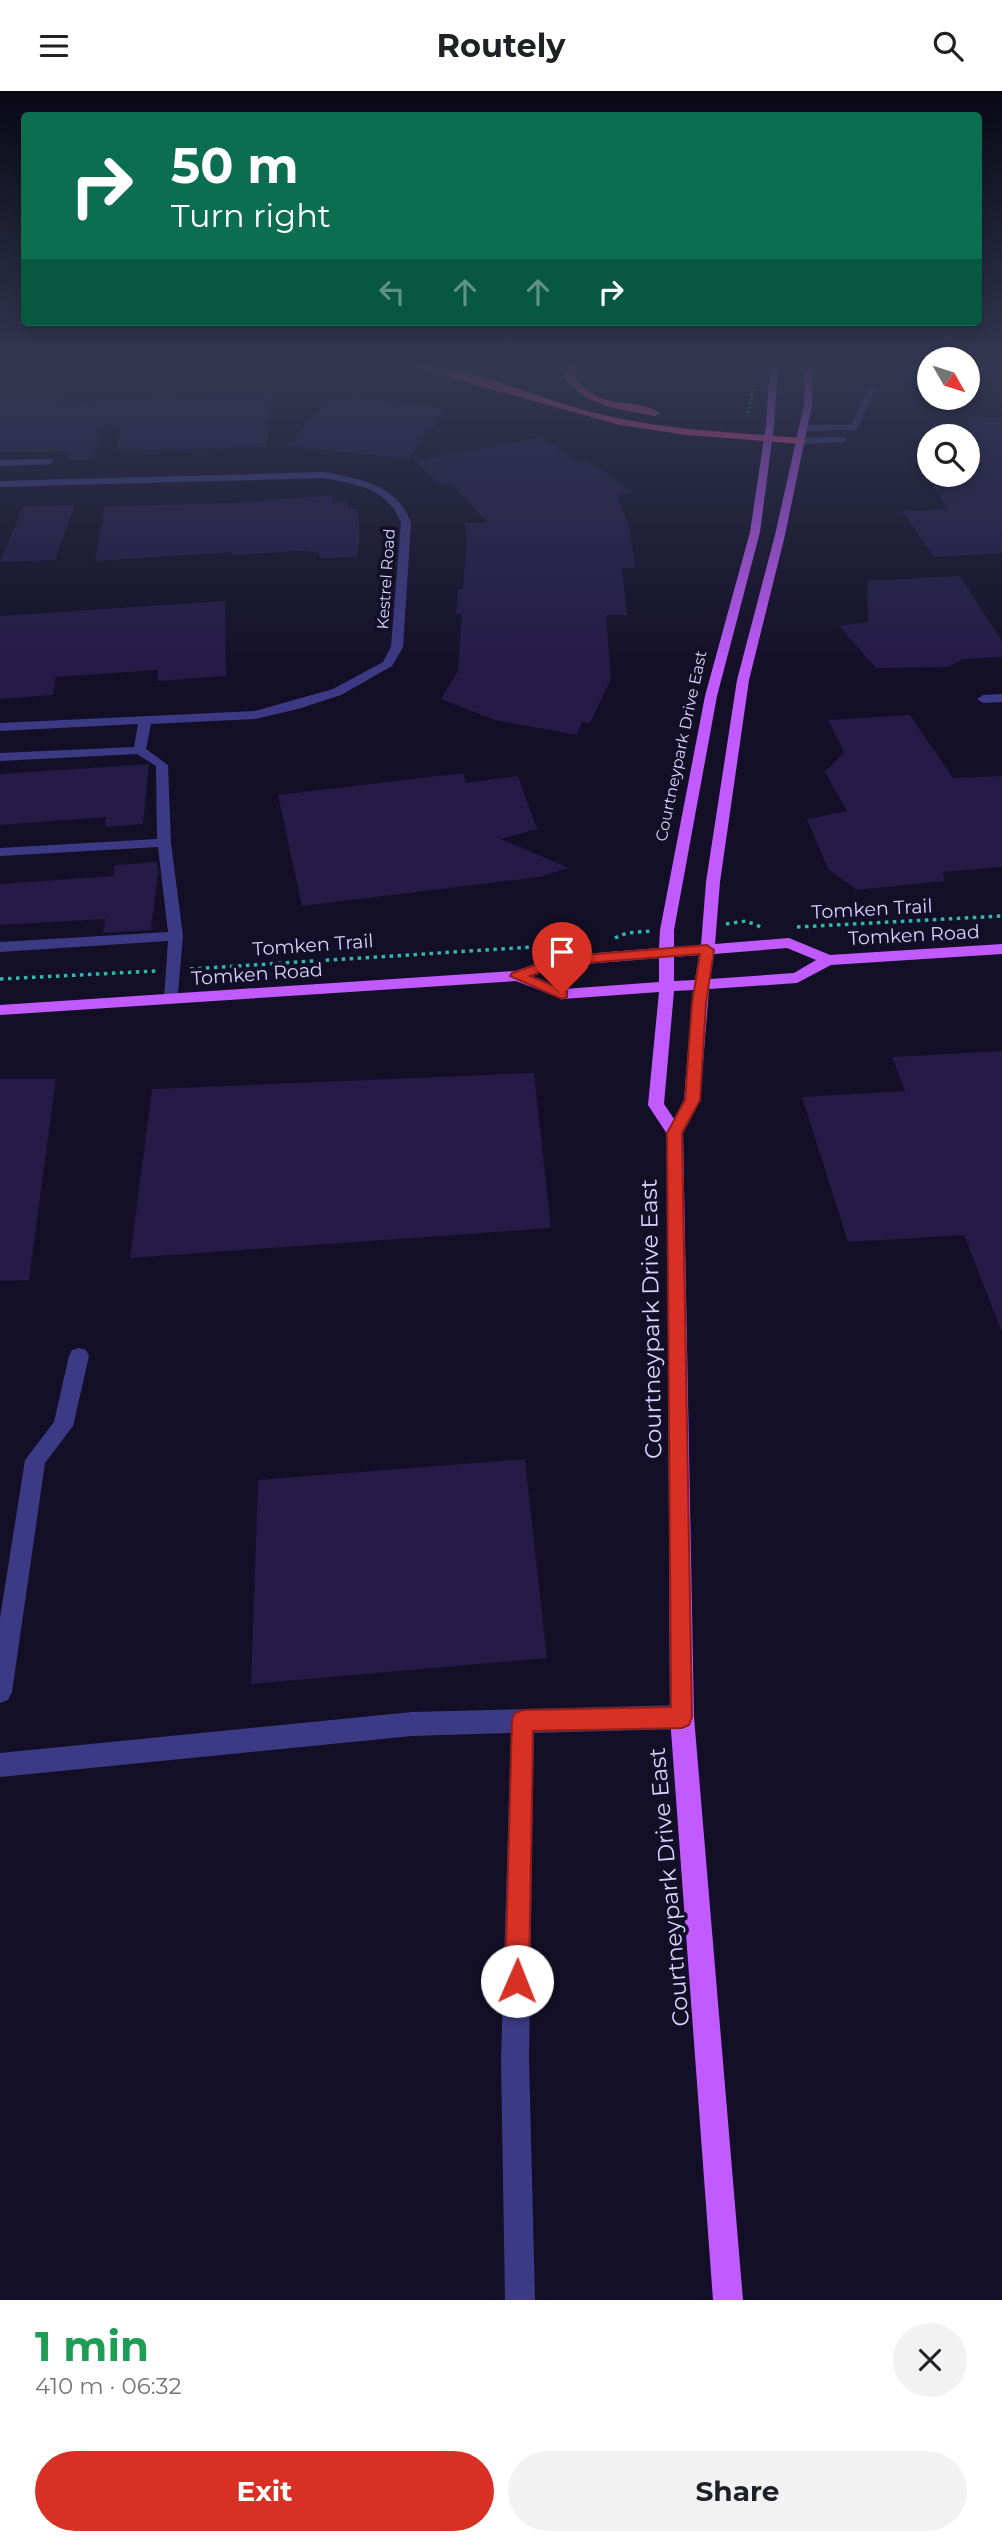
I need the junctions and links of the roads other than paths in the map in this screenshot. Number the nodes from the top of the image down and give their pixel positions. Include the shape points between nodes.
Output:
1 (762, 468) edge
2 (783, 468) edge
3 (59, 470) dead end
4 (57, 482) junction
5 (0, 484) edge
6 (1002, 698) edge
7 (983, 699) dead end
8 (145, 720) junction
9 (0, 727) edge
10 (140, 750) junction
11 (0, 757) edge
12 (164, 843) junction
13 (0, 852) edge
14 (176, 936) junction
15 (0, 947) edge
16 (1002, 949) edge
17 (707, 950) junction
18 (666, 953) junction
19 (828, 960) junction
20 (517, 976) junction
21 (702, 984) junction
22 (666, 987) junction
23 (173, 999) junction
24 (0, 1010) edge
25 (675, 1133) junction
26 (79, 1356) dead end
27 (0, 1692) edge
28 (682, 1717) junction
29 (523, 1720) junction
30 (0, 1765) edge
31 (520, 2300) edge
32 (728, 2300) edge

1 - 18 main road, Courtneypark Drive East via 755,532 711,696
2 - 17 main road, Courtneypark Drive East via 780,535 743,680
3 - 4 street
4 - 5 street, Kestrel Road
4 - 8 street, Kestrel Road via 324,475 376,489 403,509 406,523 397,647 388,664 337,692 255,715
6 - 7 street
8 - 9 street, Kestrel Road
8 - 10 street
10 - 11 street
10 - 12 street via 162,765
12 - 13 street
12 - 14 street
14 - 15 street
14 - 23 street
16 - 19 main road, Tomken Road
17 - 18 main road, Tomken Road
17 - 19 main road, Tomken Road via 789,943
17 - 21 main road, Courtneypark Drive East
18 - 20 main road, Tomken Road via 559,961
18 - 22 main road, Courtneypark Drive East
19 - 21 main road, Tomken Road via 797,978
20 - 22 main road, Tomken Road via 562,994
20 - 23 main road, Tomken Road
21 - 22 main road, Tomken Road
21 - 25 main road, Courtneypark Drive East via 692,1100
22 - 25 main road, Courtneypark Drive East via 656,1105
23 - 24 main road, Tomken Road
25 - 28 main road, Courtneypark Drive East
26 - 27 street via 63,1426 35,1460
28 - 29 street
28 - 32 main road, Courtneypark Drive East
29 - 30 street via 412,1724
29 - 31 street via 515,2059

